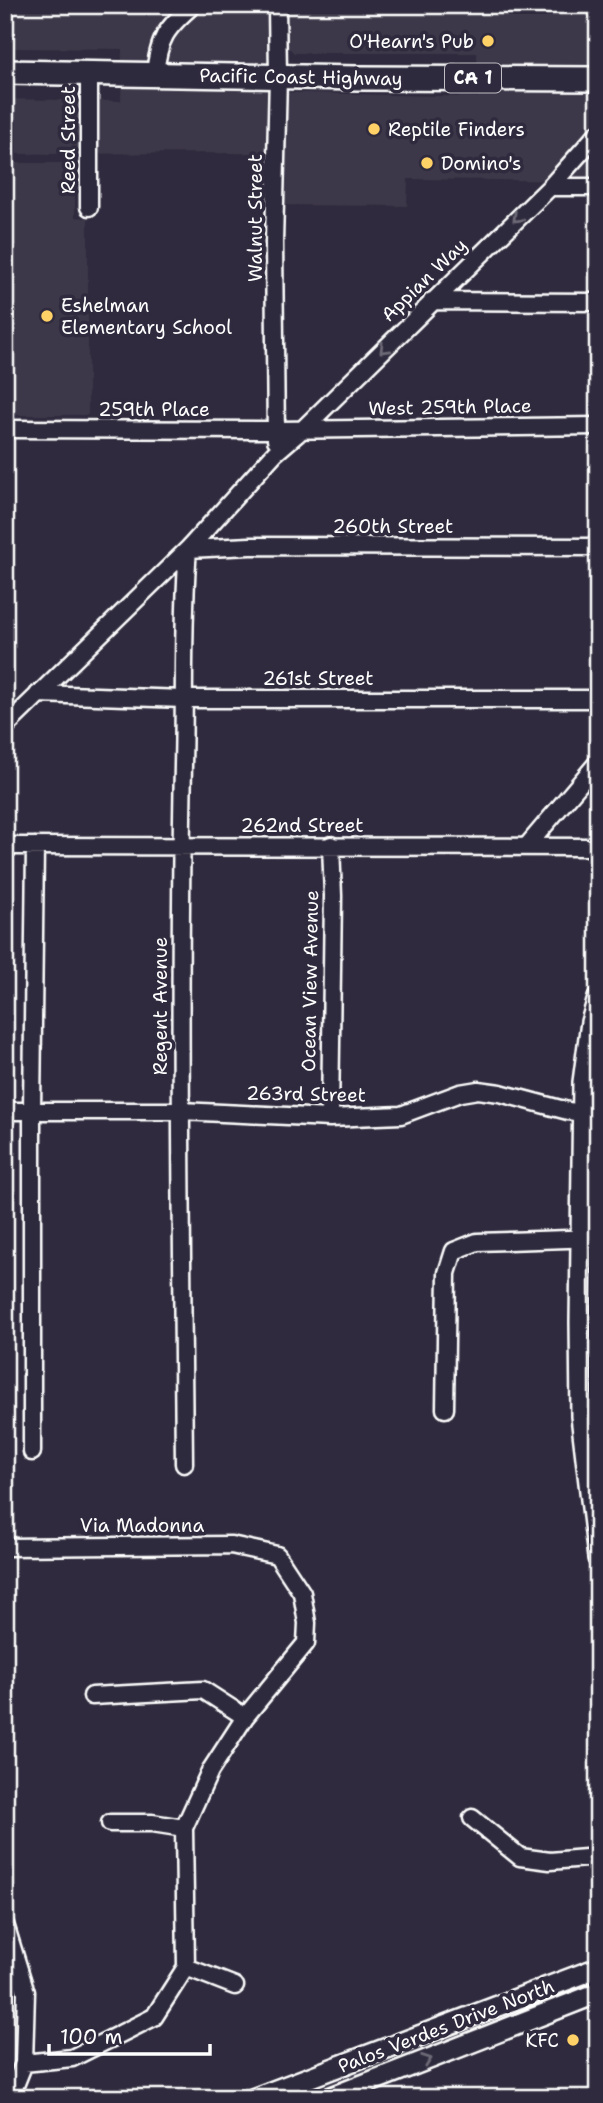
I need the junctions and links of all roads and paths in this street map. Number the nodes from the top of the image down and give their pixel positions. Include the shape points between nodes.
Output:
1 (192, 5) edge
2 (277, 5) edge
3 (5, 72) edge
4 (89, 74) junction
5 (155, 75) junction
6 (278, 76) junction
7 (598, 79) edge
8 (598, 133) edge
9 (550, 187) junction
10 (598, 187) edge
11 (89, 207) dead end
12 (432, 301) junction
13 (598, 302) edge
14 (598, 426) edge
15 (5, 429) edge
16 (303, 429) junction
17 (277, 430) junction
18 (275, 453) junction
19 (598, 547) edge
20 (188, 549) junction
21 (38, 694) junction
22 (184, 699) junction
23 (598, 699) edge
24 (5, 727) edge
25 (598, 762) edge
26 (331, 845) junction
27 (5, 846) edge
28 (35, 846) junction
29 (181, 846) junction
30 (527, 846) junction
31 (598, 847) edge
32 (598, 998) edge
33 (5, 1111) edge
34 (32, 1111) junction
35 (181, 1111) junction
36 (590, 1114) edge
37 (330, 1118) junction
38 (590, 1239) edge
39 (445, 1409) dead end
40 (32, 1452) dead end
41 (184, 1464) dead end
42 (5, 1547) edge
43 (598, 1558) edge
44 (92, 1696) dead end
45 (245, 1717) junction
46 (472, 1818) dead end
47 (110, 1823) dead end
48 (184, 1828) junction
49 (598, 1857) edge
50 (5, 1924) edge
51 (186, 1967) junction
52 (598, 1968) edge
53 (235, 1986) dead end
54 (598, 1993) edge
55 (24, 2063) junction
56 (10, 2098) edge
57 (255, 2098) edge
58 (329, 2098) edge

1 - 5 street via 165,33
2 - 6 street, Walnut Street
3 - 4 highway, Pacific Coast Highway / CA 1
4 - 5 highway, Pacific Coast Highway / CA 1
4 - 11 street, Reed Street
5 - 6 highway, Pacific Coast Highway / CA 1
6 - 7 highway, Pacific Coast Highway / CA 1
6 - 17 street, Walnut Street via 274,243
8 - 9 street, Appian Way
9 - 10 street
9 -> 12 street, Appian Way
12 - 13 street
12 -> 16 street, Appian Way
14 - 16 street, West 259th Place
15 - 17 street, 259th Place
16 - 17 street, 259th Place
16 - 18 street, Appian Way
17 - 18 street
18 - 20 street, Appian Way
19 - 20 street, 260th Street
20 - 21 street, Appian Way
20 - 22 street, Regent Avenue
21 - 22 street, 261st Street
21 - 24 street, Appian Way
22 - 23 street, 261st Street
22 - 29 street, Regent Avenue
25 - 30 street
26 - 29 street, 262nd Street
26 - 30 street, 262nd Street
26 - 37 street, Ocean View Avenue
27 - 28 street, 262nd Street
28 - 29 street, 262nd Street
28 - 34 street
29 - 35 street, Regent Avenue
30 - 31 street, 262nd Street
32 - 36 main road via 585,1064
33 - 34 street, 263rd Street
34 - 35 street, 263rd Street
34 - 40 street
35 - 37 street, 263rd Street
35 - 41 street, Regent Avenue
36 - 37 street, 263rd Street via 478,1090 401,1115
36 - 38 main road
38 - 39 street via 477,1242 454,1251 447,1273
38 - 43 main road via 581,1416
42 - 45 street, Via Madonna via 231,1545 277,1555 302,1592 306,1643
44 - 45 street via 203,1690
45 - 48 street via 210,1771
46 - 49 street via 520,1857 550,1861
47 - 48 street
48 - 51 street
50 - 55 street via 26,1992
51 - 53 street
51 - 55 street via 154,2017 72,2058
52 - 57 main road, Palos Verdes Drive North
58 -> 54 main road, Palos Verdes Drive North
55 - 56 street

